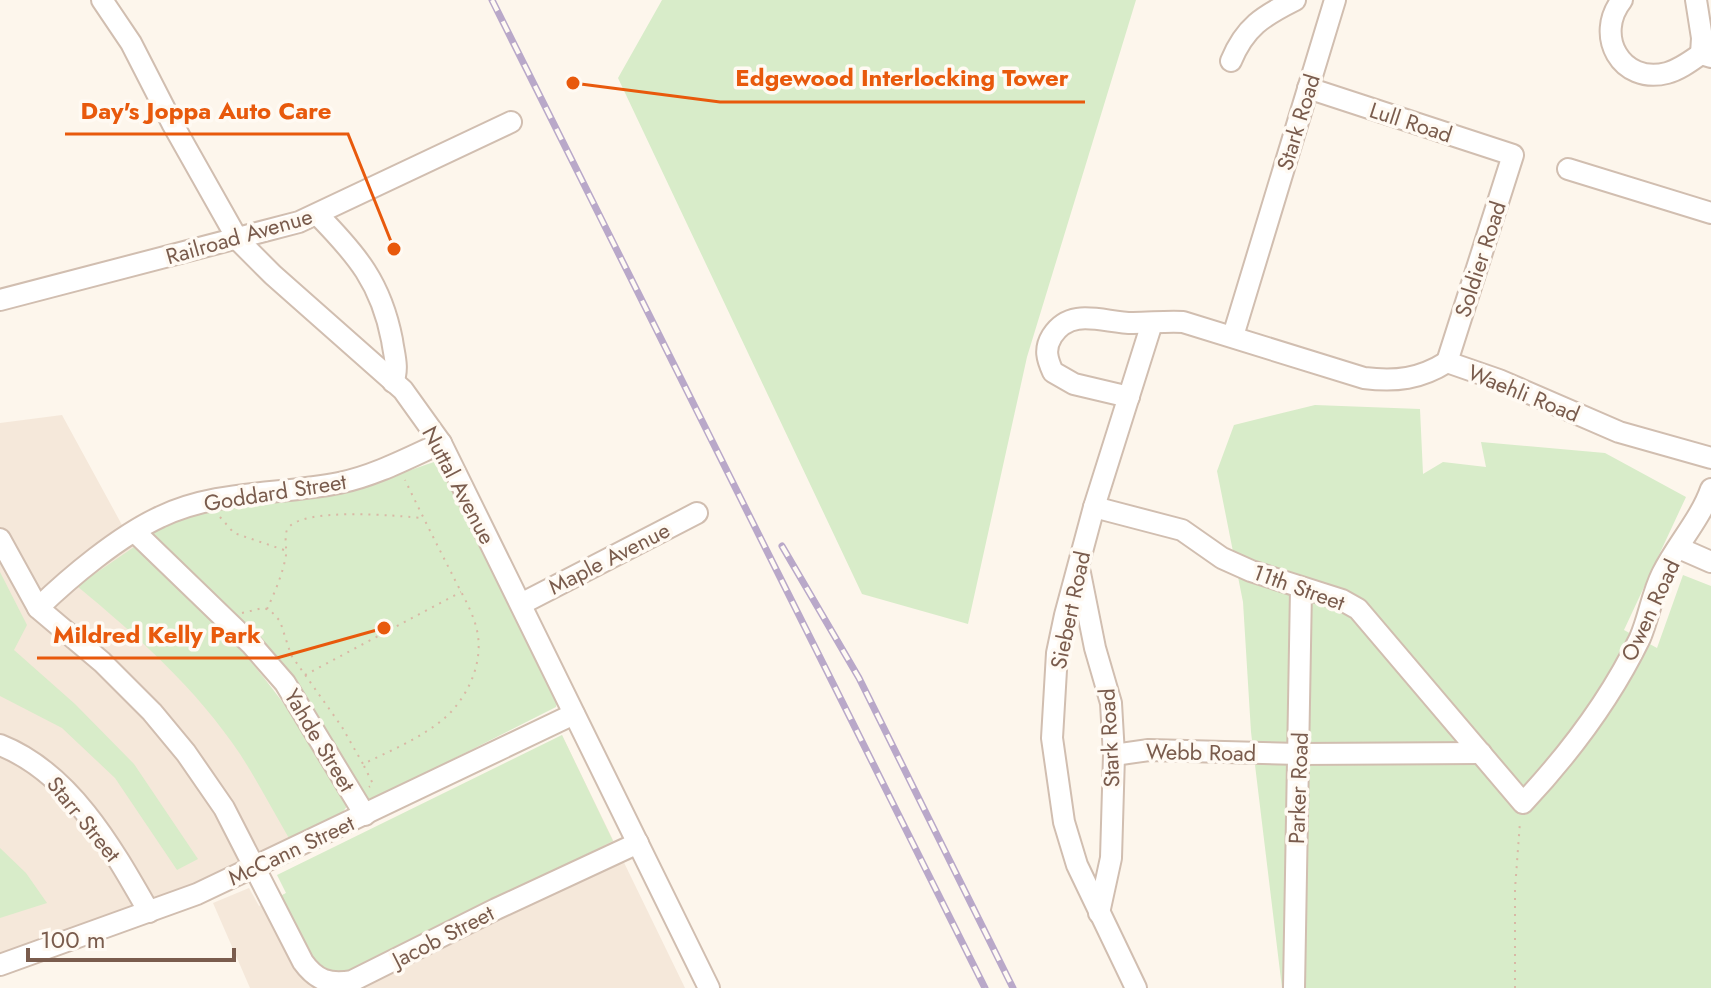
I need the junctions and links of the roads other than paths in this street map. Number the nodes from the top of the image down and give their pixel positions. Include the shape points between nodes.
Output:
1 (102, 0) edge
2 (1295, 0) edge
3 (1335, 0) edge
4 (1696, 0) edge
5 (1615, 4) edge
6 (1706, 56) edge
7 (1231, 61) dead end
8 (1308, 88) junction
9 (511, 122) dead end
10 (1513, 155) joint
11 (1568, 169) dead end
12 (1711, 213) edge
13 (318, 215) junction
14 (238, 240) junction
15 (0, 300) edge
16 (1152, 323) junction
17 (1233, 336) junction
18 (1447, 362) junction
19 (393, 382) junction
20 (1129, 397) junction
21 (441, 443) junction
22 (1711, 458) edge
23 (1711, 489) edge
24 (1094, 507) junction
25 (697, 513) dead end
26 (135, 532) junction
27 (0, 539) edge
28 (1679, 548) junction
29 (1711, 562) edge
30 (1078, 565) junction
31 (1301, 589) junction
32 (521, 604) junction
33 (38, 608) junction
34 (574, 714) junction
35 (0, 745) edge
36 (1481, 753) junction
37 (1299, 754) junction
38 (1114, 755) junction
39 (1523, 803) joint
40 (365, 815) junction
41 (638, 843) junction
42 (256, 868) junction
43 (149, 912) junction
44 (1099, 913) junction
45 (0, 965) edge
46 (709, 988) edge
47 (1136, 988) edge
48 (1294, 988) edge

1 - 14 street, Nuttal Avenue via 131,43
2 - 7 street via 1246,32
3 - 8 street, Stark Road
4 - 6 street
5 - 6 street via 1610,36 1619,60 1633,70 1666,73
8 - 10 street, Lull Road
8 - 17 street, Stark Road
9 - 13 street, Railroad Avenue
10 - 18 street, Soldier Road
11 - 12 street
13 - 14 street, Railroad Avenue
13 - 19 street via 373,278 387,316 397,372
14 - 15 street, Railroad Avenue
14 - 19 street, Nuttal Avenue
16 - 17 street, Waehli Road via 1183,322
16 - 20 street, Siebert Road
16 - 20 street, Waehli Road via 1072,319 1060,325 1046,351 1060,378
17 - 18 street, Waehli Road via 1364,378 1413,378
18 - 22 street, Waehli Road via 1619,432
19 - 21 street, Nuttal Avenue
20 - 24 street, Siebert Road
21 - 26 street, Goddard Street via 360,477 222,498 159,517
21 - 32 street, Nuttal Avenue
23 - 28 street, Owen Road
24 - 30 street, Siebert Road
24 - 31 street, 11th Street via 1182,530 1222,558
25 - 32 street, Maple Avenue
26 - 33 street, Goddard Street
26 - 40 street, Yahde Street via 287,685
27 - 33 street
28 - 29 street
28 - 39 street, Owen Road via 1662,573 1642,634 1615,684 1564,758
30 - 38 street, Stark Road via 1111,703
30 - 44 street, Siebert Road via 1057,653 1052,738 1064,822
31 - 36 street, 11th Street via 1358,609
31 - 37 street, Parker Road
32 - 34 street, Nuttal Avenue
33 - 42 street, Jacob Street via 152,712 224,808
34 - 40 street, McCann Street
34 - 41 street, Nuttal Avenue
35 - 43 street, Starr Street via 37,764 64,790 95,826
36 - 37 street, Webb Road
36 - 39 street, 11th Street
37 - 38 street, Webb Road via 1149,750
37 - 48 street, Parker Road
38 - 44 street, Stark Road via 1111,858
40 - 42 street, McCann Street
41 - 42 street, Jacob Street via 365,976 338,984 313,976 303,962
41 - 46 street, Nuttal Avenue
42 - 43 street, McCann Street
43 - 45 street, McCann Street
44 - 47 street, Siebert Road

